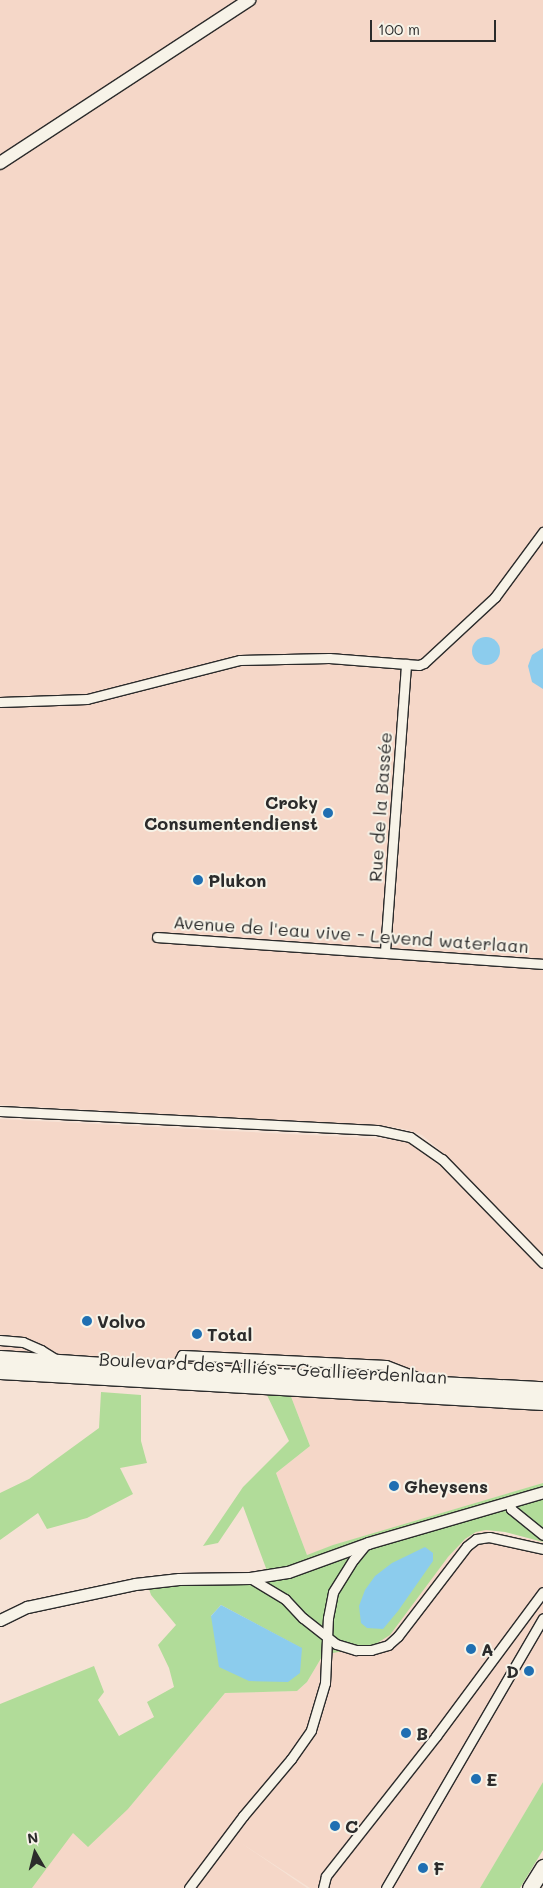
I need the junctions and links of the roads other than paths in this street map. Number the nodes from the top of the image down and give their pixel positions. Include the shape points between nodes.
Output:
1 (249, 0) edge
2 (0, 163) edge
3 (543, 532) edge
4 (406, 664) junction
5 (0, 702) edge
6 (157, 937) dead end
7 (385, 951) junction
8 (543, 964) edge
9 (0, 1111) edge
10 (543, 1263) edge
11 (0, 1340) edge
12 (0, 1358) edge
13 (57, 1361) junction
14 (0, 1371) edge
15 (543, 1389) edge
16 (543, 1402) edge
17 (543, 1492) edge
18 (510, 1502) junction
19 (543, 1535) edge
20 (368, 1543) junction
21 (543, 1549) edge
22 (250, 1578) junction
23 (543, 1592) edge
24 (543, 1618) edge
25 (0, 1620) edge
26 (327, 1638) junction
27 (543, 1867) edge
28 (189, 1888) edge
29 (323, 1888) edge
30 (386, 1888) edge
31 (530, 1888) edge

1 - 2 main road
3 - 4 street via 495,597 424,663
4 - 5 street via 329,658 249,660 222,663 86,699
4 - 7 street, Rue de la Bassée
6 - 7 street, Avenue de l'eau vive - Levend waterlaan
7 - 8 street, Avenue de l'eau vive - Levend waterlaan
9 - 10 street via 377,1130 410,1137 442,1159
11 - 13 street via 23,1342
12 - 13 highway, Boulevard des Alliés - Geallieerdenlaan
13 - 15 highway, Boulevard des Alliés - Geallieerdenlaan
14 - 16 highway, Boulevard des Alliés - Geallieerdenlaan
17 - 18 street
18 - 19 street via 511,1509
18 - 20 street
20 - 22 street via 288,1572
20 - 26 street via 333,1592
21 - 26 street via 489,1537 476,1539 466,1546 388,1645 356,1650
22 - 25 street via 179,1579 135,1584 27,1607
22 - 26 street via 285,1599
23 - 29 street via 326,1876
24 - 30 street
26 - 28 street via 325,1683 311,1730
27 - 31 highway

